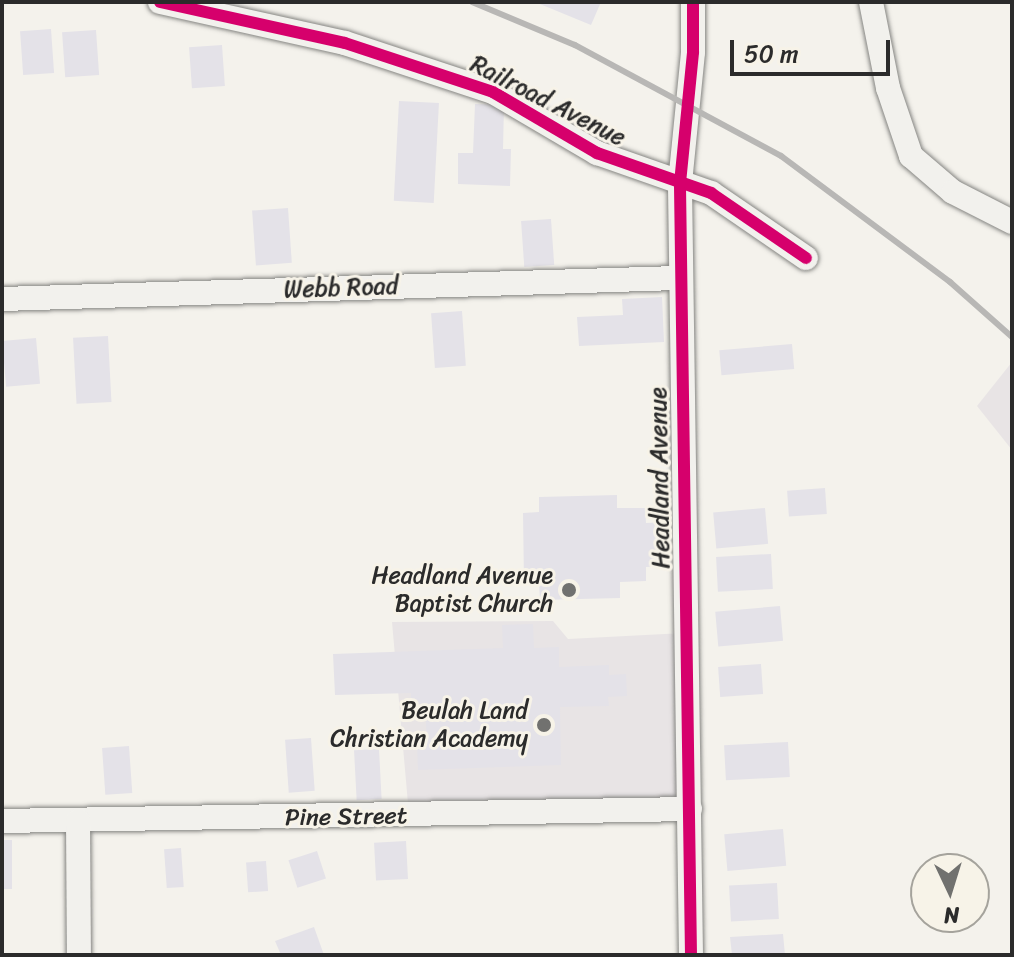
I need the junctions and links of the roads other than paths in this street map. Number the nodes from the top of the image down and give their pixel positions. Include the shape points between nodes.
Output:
1 (160, 2) edge
2 (871, 2) edge
3 (686, 5) edge
4 (680, 183) junction
5 (1012, 222) edge
6 (806, 258) dead end
7 (679, 278) junction
8 (2, 299) edge
9 (690, 809) junction
10 (2, 821) edge
11 (78, 821) junction
12 (79, 955) edge
13 (691, 955) edge

1 - 4 street, Railroad Avenue via 422,65 493,92 597,153
2 - 5 street via 888,88 911,156 953,192
3 - 4 street, Headland Avenue
4 - 6 street, Railroad Avenue via 732,205
4 - 7 street, Headland Avenue
7 - 8 street, Webb Road
7 - 9 street, Headland Avenue
9 - 11 street, Pine Street
9 - 13 street, Headland Avenue
10 - 11 street, Pine Street
11 - 12 street

